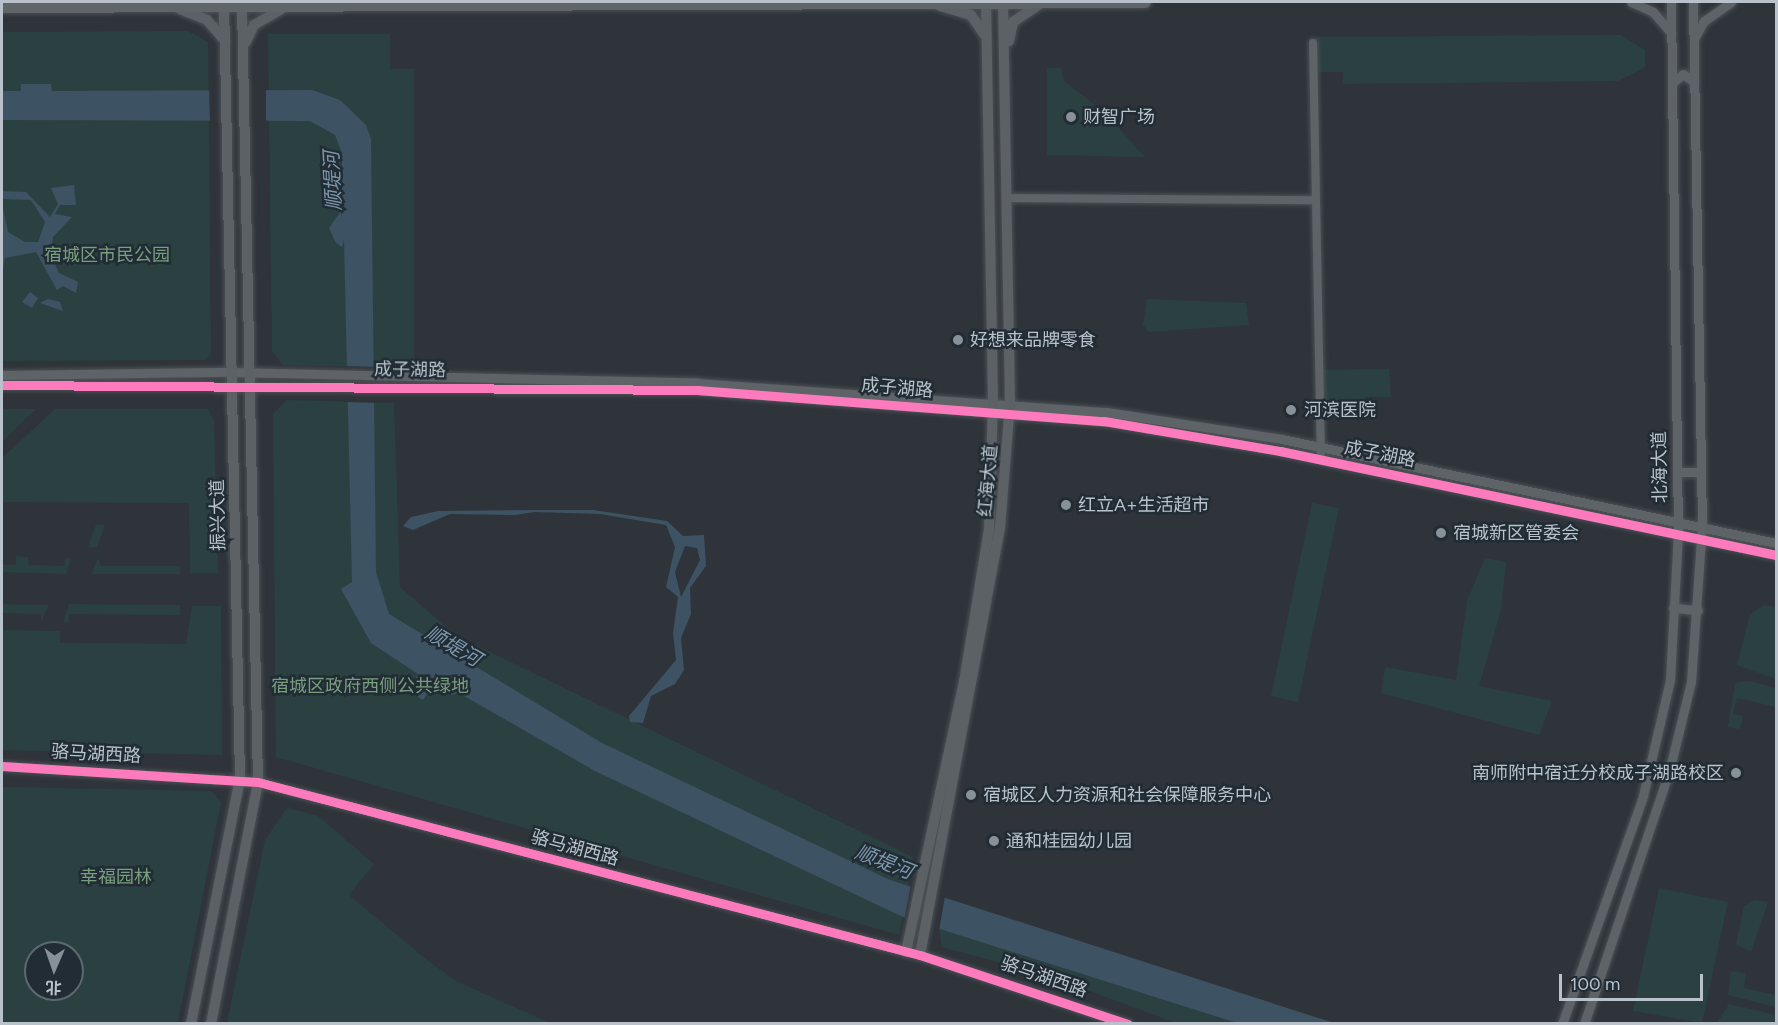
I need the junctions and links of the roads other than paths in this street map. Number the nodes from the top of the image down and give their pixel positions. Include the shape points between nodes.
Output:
1 (320, 2) edge
2 (986, 2) edge
3 (1003, 2) edge
4 (1077, 2) edge
5 (1145, 2) edge
6 (1632, 2) edge
7 (1671, 2) edge
8 (1693, 2) edge
9 (1731, 2) edge
10 (922, 3) edge
11 (1042, 3) edge
12 (154, 5) edge
13 (224, 5) edge
14 (242, 6) edge
15 (2, 7) edge
16 (180, 9) junction
17 (282, 9) junction
18 (338, 9) junction
19 (1672, 34) junction
20 (225, 42) junction
21 (1694, 42) junction
22 (987, 43) junction
23 (1313, 43) dead end
24 (243, 51) junction
25 (225, 64) junction
26 (243, 64) junction
27 (1004, 68) junction
28 (1694, 82) junction
29 (1672, 83) junction
30 (1006, 198) junction
31 (1315, 200) junction
32 (2, 375) edge
33 (232, 377) junction
34 (249, 378) junction
35 (2, 385) edge
36 (993, 408) junction
37 (1010, 409) junction
38 (1321, 447) junction
39 (1321, 459) junction
40 (1677, 472) junction
41 (1701, 472) junction
42 (1678, 520) junction
43 (1702, 525) junction
44 (1678, 532) junction
45 (1702, 537) junction
46 (1776, 543) edge
47 (1776, 555) edge
48 (1674, 608) junction
49 (1698, 610) junction
50 (2, 766) edge
51 (240, 778) junction
52 (258, 782) junction
53 (1640, 803) junction
54 (1657, 809) junction
55 (906, 952) junction
56 (920, 955) junction
57 (191, 1023) edge
58 (211, 1023) edge
59 (1128, 1023) edge
60 (1562, 1023) edge
61 (1584, 1023) edge

1 - 18 main road
2 - 3 main road
2 - 10 main road
2 - 22 main road, 红海大道
3 - 11 main road
3 - 27 main road, 红海大道
4 - 5 main road
4 - 11 main road
6 - 19 street via 1653,12
7 - 19 street, 北海大道
8 - 21 street
9 - 21 street via 1704,21
10 - 18 main road
10 - 22 main road via 977,19
11 - 27 main road via 1013,22
12 - 15 main road
12 - 16 main road
13 - 14 main road
13 - 16 main road
13 - 20 main road, 振兴大道
14 - 17 main road
14 - 24 main road, 振兴大道
16 - 20 main road via 207,20
17 - 18 main road
17 - 24 main road via 254,25
19 - 29 street, 北海大道
20 - 25 main road, 振兴大道
21 - 28 street
22 - 36 main road, 红海大道
23 - 31 street
24 - 26 main road, 振兴大道
25 - 26 main road
25 - 33 main road, 振兴大道
26 - 34 main road, 振兴大道
27 - 30 main road, 红海大道
28 - 29 street via 1683,74
28 - 41 street
29 - 40 street, 北海大道
30 - 31 street
30 - 37 main road, 红海大道
31 - 38 street
32 - 33 street, 成子湖路
33 - 34 street, 成子湖路
33 - 35 street, 成子湖路
33 - 51 main road, 振兴大道
34 - 36 street, 成子湖路 via 317,385 698,390
34 - 36 street, 成子湖路 via 316,374 698,383
34 - 52 main road, 振兴大道
36 - 37 street, 成子湖路
36 - 55 main road, 红海大道 via 989,529 964,682
37 - 38 street, 成子湖路 via 1106,412
37 - 39 street, 成子湖路 via 1104,421
37 - 56 main road, 红海大道 via 992,589
38 - 39 street
38 - 42 street, 成子湖路
39 - 44 street, 成子湖路
40 - 41 street
40 - 42 street, 北海大道
41 - 43 street
42 - 43 street, 成子湖路
42 - 44 street, 北海大道
43 - 45 street
43 - 46 street, 成子湖路
44 - 45 street, 成子湖路
44 - 48 street, 北海大道
45 - 47 street, 成子湖路
45 - 49 street
48 - 49 street
48 - 53 street, 北海大道 via 1670,680
49 - 54 street via 1691,682
50 - 51 street, 骆马湖西路
51 - 52 street, 骆马湖西路
51 - 57 main road, 振兴大道
52 - 55 street, 骆马湖西路
52 - 58 main road, 振兴大道
53 - 54 street
53 - 60 street, 北海大道
54 - 61 street
55 - 56 street, 骆马湖西路
56 - 59 street, 骆马湖西路

